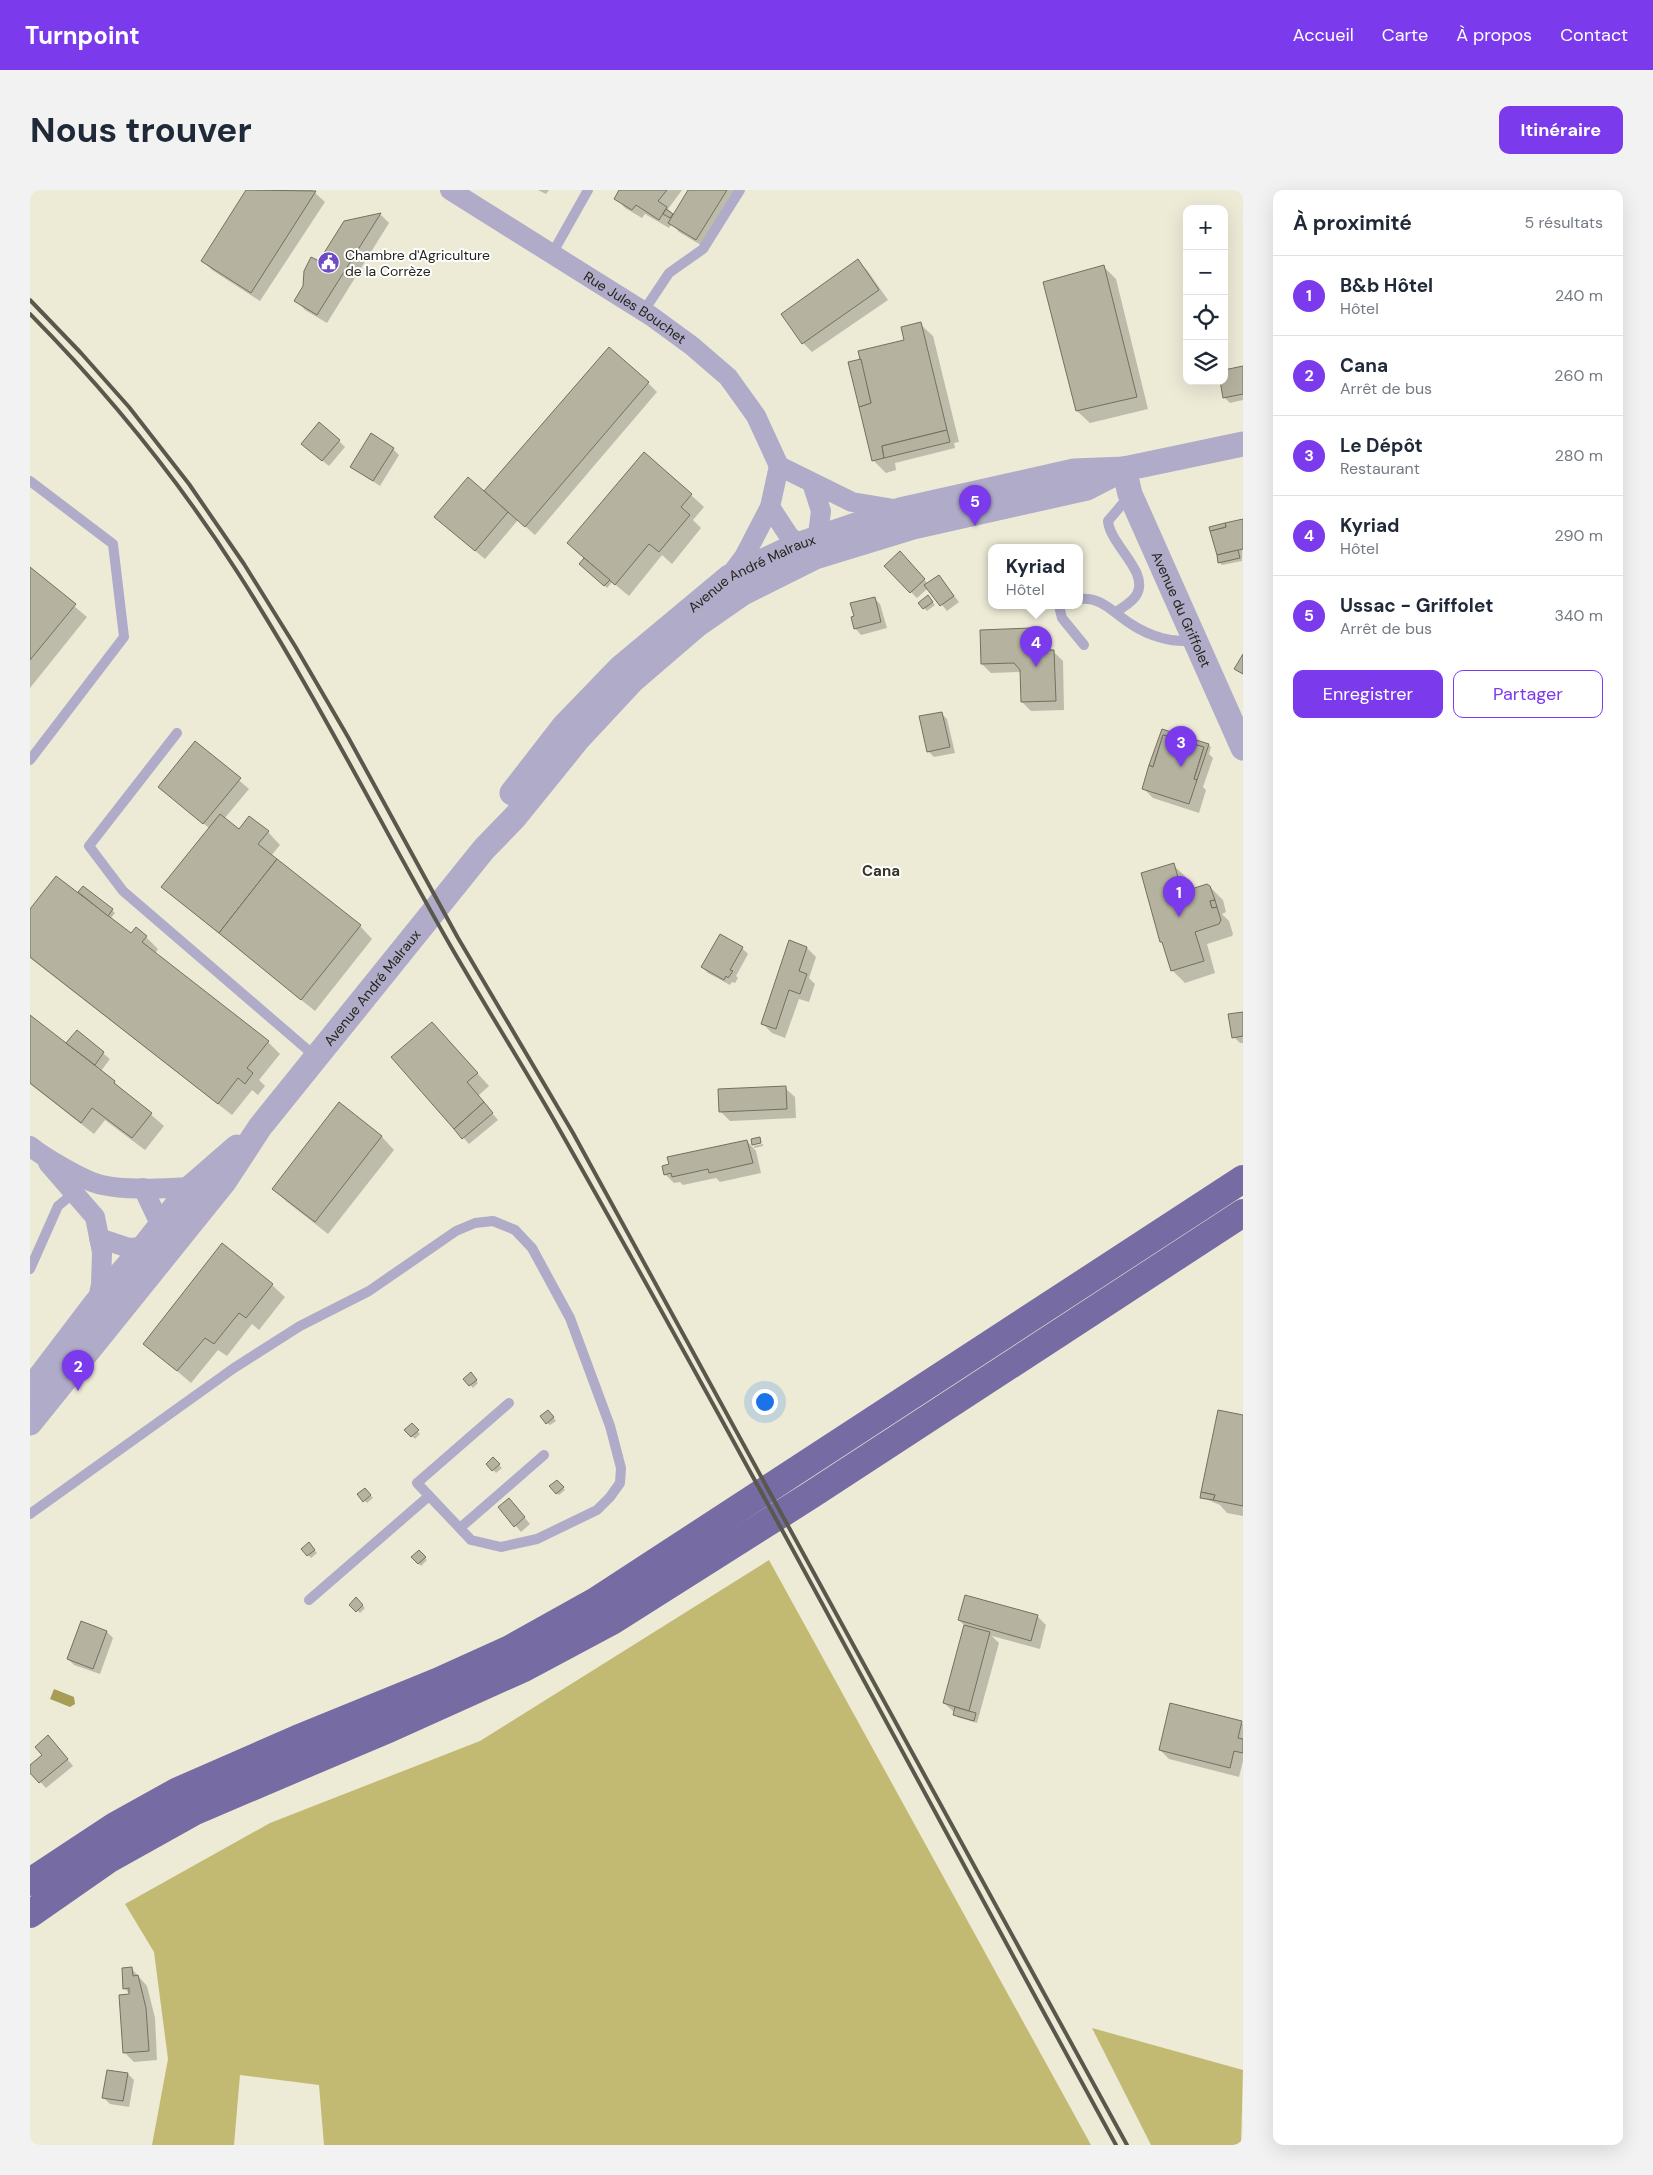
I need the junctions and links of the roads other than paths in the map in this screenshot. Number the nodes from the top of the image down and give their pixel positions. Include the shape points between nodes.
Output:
1 (450, 190) edge
2 (588, 190) edge
3 (740, 190) edge
4 (552, 254) junction
5 (644, 312) junction
6 (1243, 444) edge
7 (778, 466) junction
8 (1124, 469) junction
9 (30, 481) edge
10 (812, 483) junction
11 (1130, 494) junction
12 (770, 507) junction
13 (900, 510) junction
14 (810, 546) junction
15 (729, 577) junction
16 (1083, 599) edge
17 (1059, 609) edge
18 (1116, 612) junction
19 (1196, 640) junction
20 (1084, 645) dead end
21 (177, 734) dead end
22 (1243, 748) edge
23 (30, 760) edge
24 (484, 849) junction
25 (316, 1057) junction
26 (260, 1127) junction
27 (36, 1151) edge
28 (1243, 1179) edge
29 (80, 1185) junction
30 (191, 1187) junction
31 (143, 1188) junction
32 (1243, 1213) edge
33 (198, 1214) junction
34 (99, 1238) junction
35 (156, 1239) junction
36 (30, 1270) edge
37 (96, 1304) junction
38 (104, 1331) junction
39 (30, 1390) edge
40 (509, 1403) dead end
41 (30, 1423) edge
42 (544, 1455) dead end
43 (429, 1496) junction
44 (30, 1514) edge
45 (460, 1528) junction
46 (309, 1600) dead end
47 (30, 1882) edge
48 (30, 1914) edge

1 - 4 street, Rue Jules Bouchet
2 - 4 lane
3 - 5 lane via 703,249 670,273
4 - 5 street, Rue Jules Bouchet
5 - 7 street, Rue Jules Bouchet via 728,377 756,416
6 - 8 street, Avenue André Malraux
7 - 10 street
7 - 12 street
8 - 11 street, Avenue du Griffolet
8 - 13 street, Avenue André Malraux via 1074,471
8 - 14 street, Avenue André Malraux via 1087,488 913,527
9 - 23 lane via 113,544 124,637
10 - 13 street via 852,502
10 - 14 street via 821,511
11 - 18 lane via 1108,521 1109,530 1136,571 1139,584 1137,594
11 - 19 street, Avenue du Griffolet
12 - 14 street via 789,536
12 - 15 street via 744,557
13 - 14 street, Avenue André Malraux
14 - 15 street, Avenue André Malraux
14 - 24 street, Avenue André Malraux via 697,625 633,680 578,738 515,817
15 - 24 street, Avenue André Malraux via 621,667 564,726 505,802
16 - 18 lane via 1104,603
17 - 20 lane via 1062,618
18 - 19 lane via 1149,634 1183,642
19 - 22 street, Avenue du Griffolet
21 - 25 lane via 89,846 123,891
24 - 25 street, Avenue André Malraux
25 - 26 street, Avenue André Malraux
26 - 30 street, Avenue André Malraux
26 - 33 street, Avenue André Malraux via 224,1182
27 - 29 street
28 - 47 highway via 596,1601 510,1649 178,1791 115,1826
29 - 31 street
29 - 34 street via 95,1217
29 - 36 lane via 58,1206
30 - 31 street
30 - 35 street, Avenue André Malraux
31 - 35 street
32 - 48 highway via 612,1621 524,1668 195,1811 109,1858
33 - 35 street, Avenue André Malraux
33 - 38 street, Avenue André Malraux
34 - 35 street via 129,1248
34 - 37 street via 101,1285
35 - 37 street, Avenue André Malraux
35 - 38 street, Avenue André Malraux
37 - 39 street, Avenue André Malraux
38 - 41 street, Avenue André Malraux
40 - 43 lane via 417,1482
42 - 45 lane
43 - 45 lane
43 - 46 lane
44 - 45 lane via 234,1368 300,1326 369,1291 456,1231 494,1220 515,1230 532,1248 570,1318 610,1426 621,1468 620,1483 597,1510 537,1538 501,1548 470,1540

